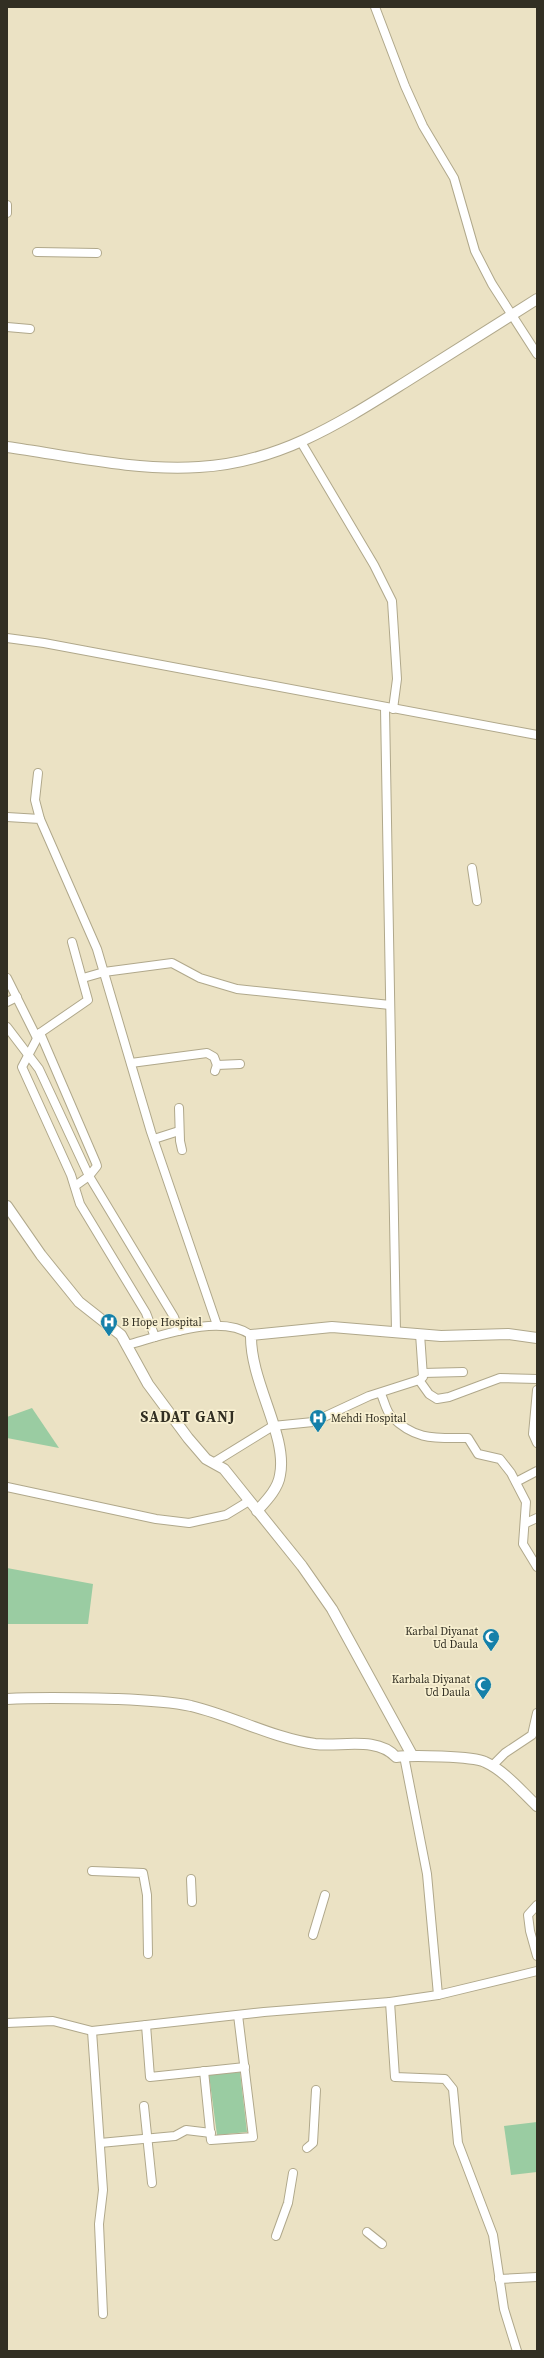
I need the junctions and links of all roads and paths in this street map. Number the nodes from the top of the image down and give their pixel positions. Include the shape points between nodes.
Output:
1 (375, 7) edge
2 (7, 205) edge
3 (7, 213) edge
4 (37, 252) dead end
5 (96, 253) dead end
6 (537, 299) edge
7 (512, 315) junction
8 (7, 327) edge
9 (30, 328) dead end
10 (537, 354) edge
11 (300, 442) junction
12 (7, 447) edge
13 (7, 638) edge
14 (389, 708) junction
15 (537, 736) edge
16 (38, 773) dead end
17 (7, 817) edge
18 (40, 818) junction
19 (472, 868) dead end
20 (478, 901) dead end
21 (72, 942) dead end
22 (104, 972) junction
23 (7, 978) edge
24 (83, 978) junction
25 (16, 997) junction
26 (7, 1002) edge
27 (390, 1005) junction
28 (7, 1027) edge
29 (39, 1036) junction
30 (29, 1055) junction
31 (131, 1063) junction
32 (240, 1064) dead end
33 (179, 1108) dead end
34 (180, 1131) junction
35 (154, 1139) junction
36 (182, 1150) dead end
37 (89, 1176) junction
38 (75, 1186) junction
39 (7, 1206) edge
40 (217, 1325) junction
41 (179, 1331) junction
42 (396, 1332) junction
43 (420, 1334) junction
44 (251, 1336) junction
45 (155, 1337) junction
46 (537, 1338) edge
47 (127, 1345) junction
48 (463, 1372) dead end
49 (421, 1376) junction
50 (537, 1379) edge
51 (537, 1392) edge
52 (381, 1394) junction
53 (273, 1426) junction
54 (537, 1443) edge
55 (213, 1463) junction
56 (537, 1471) edge
57 (516, 1482) junction
58 (7, 1487) edge
59 (249, 1501) junction
60 (258, 1511) junction
61 (537, 1518) edge
62 (526, 1523) junction
63 (537, 1567) edge
64 (7, 1699) edge
65 (537, 1713) edge
66 (408, 1755) junction
67 (492, 1766) junction
68 (537, 1806) edge
69 (92, 1871) dead end
70 (191, 1879) dead end
71 (325, 1895) dead end
72 (192, 1902) dead end
73 (537, 1905) edge
74 (313, 1935) dead end
75 (148, 1954) dead end
76 (537, 1956) edge
77 (537, 1971) edge
78 (438, 1996) junction
79 (390, 2002) junction
80 (238, 2015) junction
81 (7, 2023) edge
82 (146, 2025) junction
83 (92, 2031) junction
84 (244, 2067) junction
85 (204, 2071) junction
86 (316, 2090) dead end
87 (144, 2106) dead end
88 (211, 2133) junction
89 (147, 2139) junction
90 (100, 2143) junction
91 (307, 2148) dead end
92 (293, 2173) dead end
93 (152, 2183) dead end
94 (368, 2232) dead end
95 (276, 2236) dead end
96 (382, 2244) dead end
97 (537, 2277) edge
98 (499, 2279) junction
99 (103, 2314) dead end
100 (517, 2351) edge

1 - 7 street via 423,126 454,178 475,252
2 - 3 street
4 - 5 street
6 - 7 street
7 - 10 street
7 - 11 street via 331,428
8 - 9 street
11 - 12 street via 255,458 197,467 150,468
11 - 14 street via 374,565 392,601 397,679
13 - 14 street
14 - 15 street
14 - 27 street
16 - 18 street via 35,800
17 - 18 street
18 - 22 street via 97,949
19 - 20 street
21 - 24 street
22 - 24 street
22 - 27 street via 172,963 200,978 237,988
22 - 31 street
23 - 25 street
24 - 29 street via 88,1000
25 - 26 street
25 - 29 street
27 - 42 street
28 - 30 street
29 - 30 street
29 - 37 street via 96,1160 97,1166
30 - 37 street via 39,1068
30 - 38 street via 22,1067
31 - 32 street via 207,1053 214,1057 216,1068
31 - 35 street
33 - 34 street
34 - 35 street
34 - 36 street
35 - 40 street
37 - 38 street
37 - 41 street via 174,1317
38 - 45 street via 80,1204 146,1313
39 - 47 street via 41,1255 79,1302 121,1334
40 - 41 street
40 - 44 street via 242,1329
41 - 45 street
42 - 43 street
42 - 44 street via 332,1327
43 - 46 street via 508,1334
43 - 49 street
44 - 53 street via 256,1376
45 - 47 street
47 - 55 street via 148,1384 188,1438 206,1459
48 - 49 street
49 - 50 street via 429,1394 437,1399 500,1378
49 - 52 street
51 - 54 street via 533,1434
52 - 53 street via 369,1396 313,1422
52 - 57 street via 390,1415 417,1435 429,1438 468,1438 478,1454 500,1459
53 - 55 street
53 - 60 street via 282,1458 280,1476
55 - 59 street via 224,1470
56 - 57 street
57 - 62 street via 526,1502
58 - 59 street via 156,1519 189,1523 226,1515
59 - 60 street
60 - 66 street via 332,1609
61 - 62 street
62 - 63 street via 523,1544
64 - 66 street via 51,1697 138,1700 190,1706 312,1743 362,1744 389,1749 396,1757
65 - 67 street via 532,1735 505,1753
66 - 67 street via 483,1761
66 - 78 street via 427,1874
67 - 68 street
69 - 75 street via 144,1873
70 - 72 street
71 - 74 street
73 - 76 street via 528,1915
77 - 78 street
78 - 79 street
79 - 80 street
79 - 98 street via 395,2077 445,2079 453,2089 458,2143 492,2235
80 - 82 street
80 - 84 street
81 - 83 street via 53,2021
82 - 83 street
82 - 85 street via 150,2077
83 - 90 street
84 - 85 street
84 - 88 street via 253,2137 212,2140
85 - 88 street
86 - 91 street via 313,2143
87 - 89 street
88 - 89 street via 186,2130 175,2136
89 - 90 street
89 - 93 street
90 - 99 street via 104,2190 99,2224
92 - 95 street via 288,2203
94 - 96 street
97 - 98 street
98 - 100 street via 504,2309

